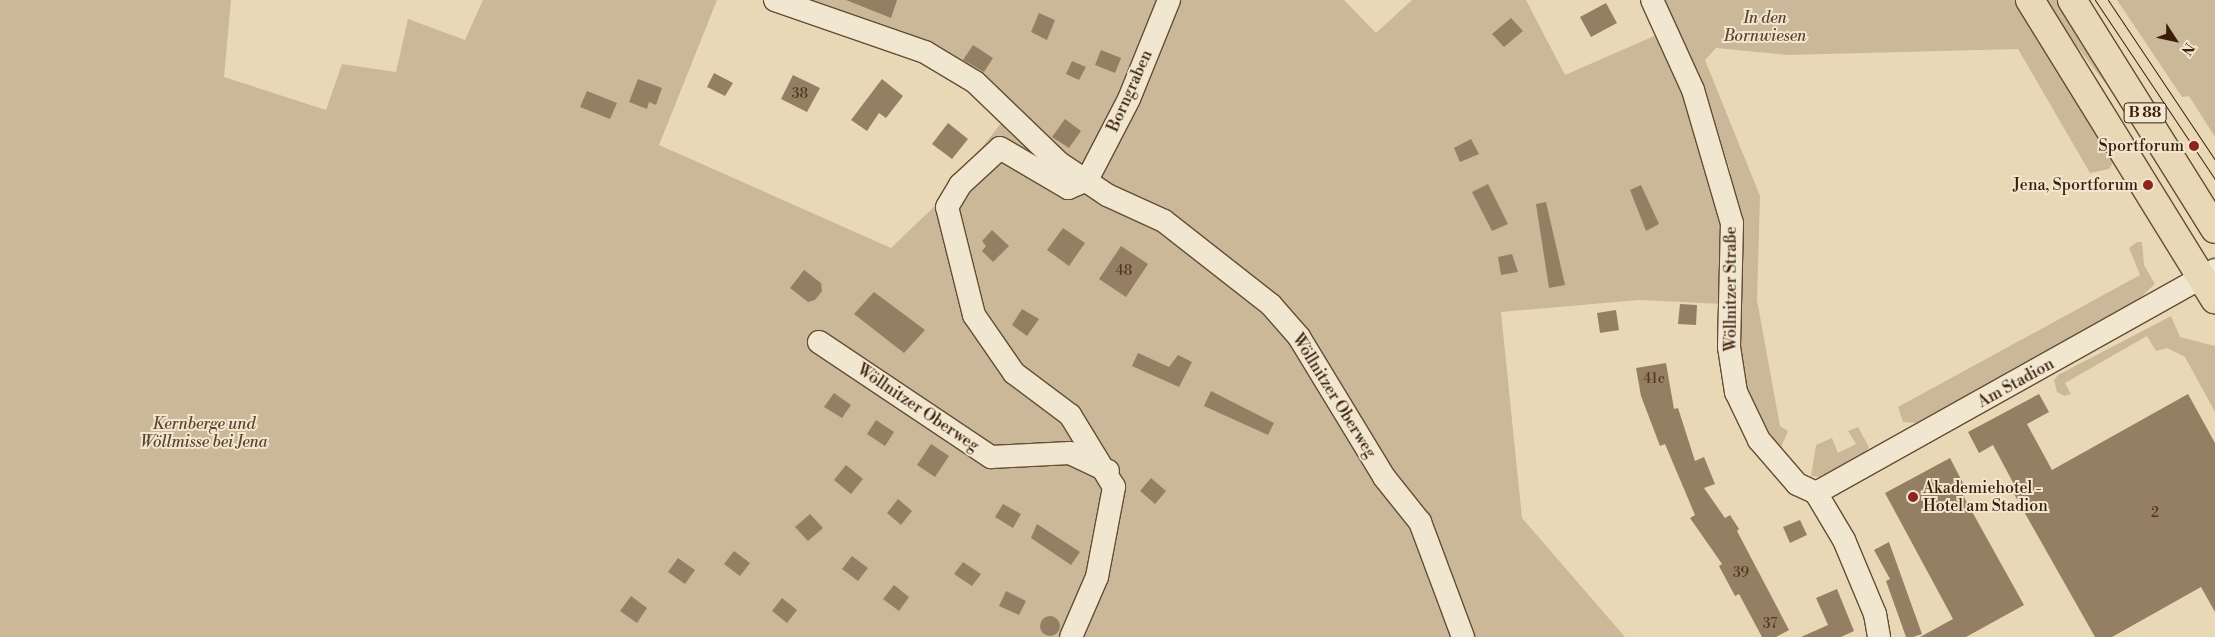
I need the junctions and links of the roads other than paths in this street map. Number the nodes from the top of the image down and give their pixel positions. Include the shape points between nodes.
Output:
1 (775, 0) edge
2 (1170, 0) edge
3 (1652, 0) edge
4 (2030, 0) edge
5 (2072, 0) edge
6 (1087, 180) junction
7 (2215, 229) edge
8 (2211, 282) edge
9 (819, 342) dead end
10 (1108, 471) junction
11 (1816, 493) junction
12 (1071, 637) edge
13 (1463, 637) edge
14 (1880, 637) edge

1 - 6 street, Wöllnitzer Oberweg via 925,52 975,82 1039,146
2 - 6 street, Borngraben via 1129,99
3 - 11 street, Wöllnitzer Straße via 1693,90 1732,223 1728,348 1736,392 1759,440 1797,484
4 - 8 main road, B 88
5 - 7 main road, B 88
6 - 10 street via 1068,188 1000,148 960,185 947,207 974,315 1014,373 1070,415
6 - 13 street, Wöllnitzer Oberweg via 1164,221 1210,253 1271,304 1300,337 1384,477 1420,522
8 - 11 street, Am Stadion
9 - 10 street, Wöllnitzer Oberweg via 991,457 1070,453
10 - 12 street via 1114,487 1109,529 1097,577
11 - 14 street via 1844,540 1875,614

